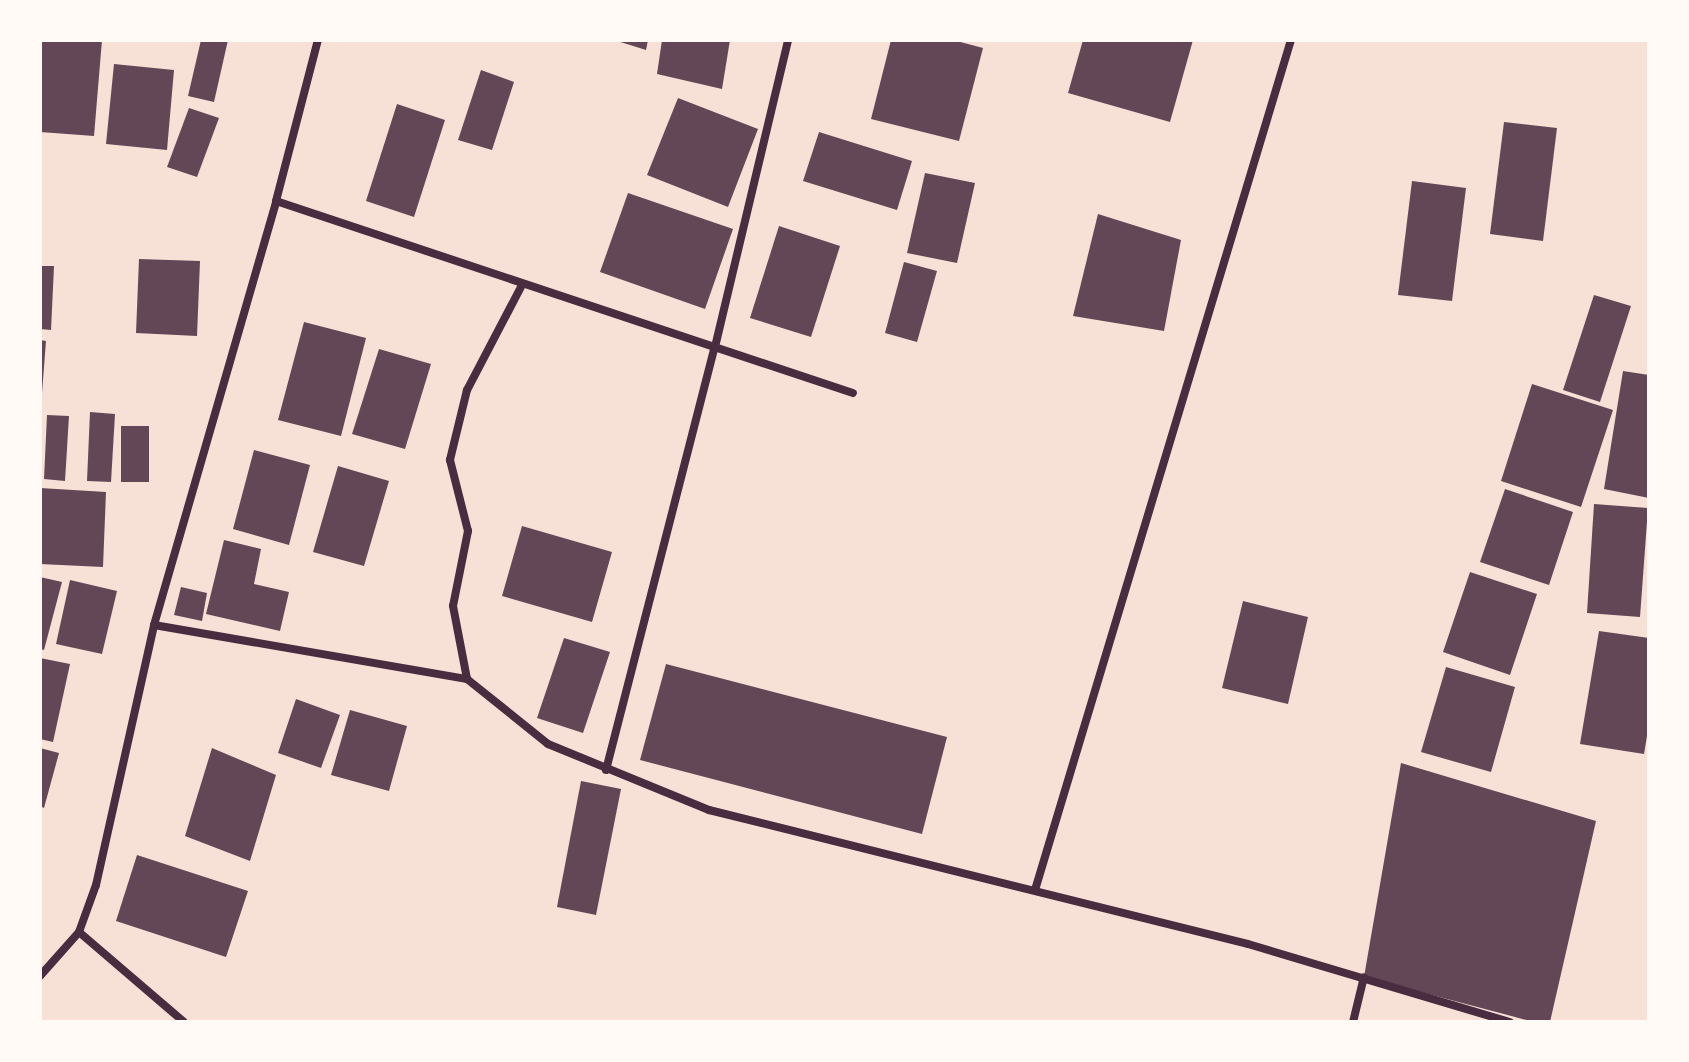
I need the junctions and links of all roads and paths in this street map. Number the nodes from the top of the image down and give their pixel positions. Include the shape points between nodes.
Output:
1 (318, 40) edge
2 (788, 40) edge
3 (1291, 40) edge
4 (276, 201) junction
5 (522, 285) junction
6 (715, 347) junction
7 (853, 393) dead end
8 (154, 625) junction
9 (467, 679) junction
10 (606, 770) junction
11 (1035, 890) junction
12 (79, 932) junction
13 (40, 976) edge
14 (1364, 977) junction
15 (184, 1022) edge
16 (1353, 1022) edge
17 (1510, 1022) edge

1 - 4 street
2 - 6 street
3 - 11 street
4 - 5 street
4 - 8 street
5 - 6 street
5 - 9 street via 467,390 450,460 468,531 453,606
6 - 7 street
6 - 10 street
8 - 9 street
8 - 12 street via 108,834
9 - 10 street via 548,744
10 - 11 street via 709,810
11 - 14 street
12 - 13 street
12 - 15 street
14 - 16 street
14 - 17 street

